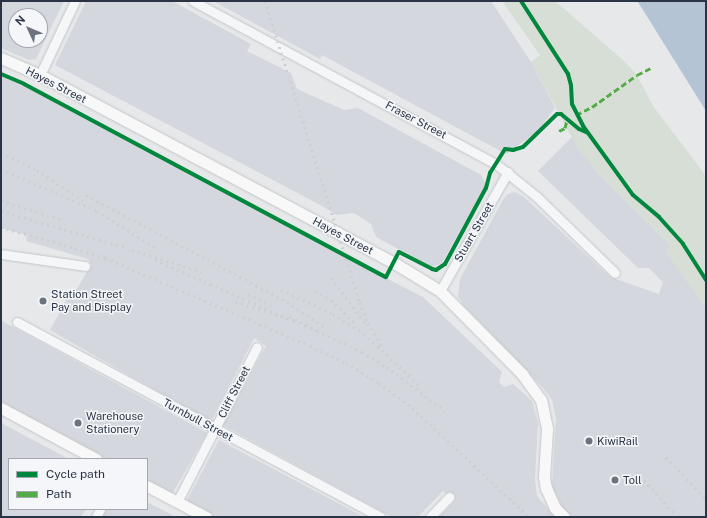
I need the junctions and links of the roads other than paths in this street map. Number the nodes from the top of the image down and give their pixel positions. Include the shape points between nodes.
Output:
1 (75, 1) edge
2 (193, 1) edge
3 (1, 58) edge
4 (40, 76) junction
5 (508, 172) junction
6 (1, 254) edge
7 (85, 266) dead end
8 (615, 274) dead end
9 (440, 291) junction
10 (17, 322) dead end
11 (257, 347) dead end
12 (1, 408) edge
13 (215, 429) junction
14 (94, 458) edge
15 (148, 487) edge
16 (449, 497) dead end
17 (177, 502) junction
18 (206, 517) edge
19 (380, 517) edge
20 (430, 517) edge
21 (564, 517) edge

1 - 4 street
2 - 5 street, Fraser Street via 485,157
3 - 4 main road, Hayes Street
4 - 9 main road, Hayes Street via 393,263
5 - 8 street, Fraser Street
5 - 9 street, Stuart Street
6 - 7 street
9 - 21 main road, Hayes Street via 522,374 541,400 547,428 544,477 546,488 555,508
10 - 13 street, Turnbull Street
11 - 13 street, Cliff Street
12 - 14 main road
13 - 17 street, Cliff Street
13 - 19 street, Turnbull Street
15 - 17 main road
16 - 20 street
17 - 18 main road

